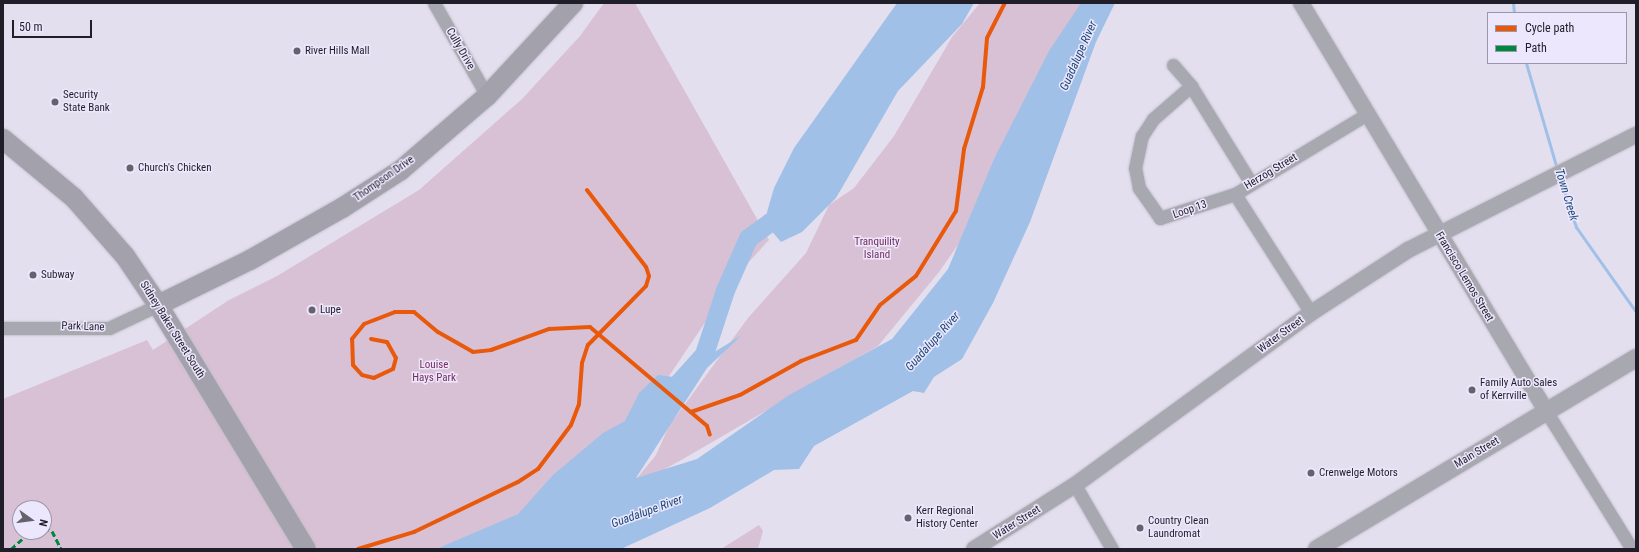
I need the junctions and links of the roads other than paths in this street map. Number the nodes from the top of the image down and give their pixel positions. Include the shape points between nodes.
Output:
1 (434, 3) edge
2 (573, 3) edge
3 (1301, 3) edge
4 (1173, 65) dead end
5 (1191, 86) junction
6 (487, 96) junction
7 (1367, 114) junction
8 (1636, 135) edge
9 (3, 139) edge
10 (1251, 183) junction
11 (1235, 194) junction
12 (1438, 233) junction
13 (158, 305) junction
14 (1311, 313) junction
15 (3, 328) edge
16 (1632, 360) edge
17 (1546, 411) junction
18 (1075, 485) junction
19 (306, 549) edge
20 (974, 549) edge
21 (1112, 549) edge
22 (1317, 549) edge
23 (1632, 549) edge

1 - 6 street, Cully Drive
2 - 6 main road, Thompson Drive
3 - 7 street, Francisco Lemos Street
4 - 5 street
5 - 10 street
5 - 11 street, Loop 13 via 1153,119 1142,136 1135,168 1139,188 1160,218
6 - 13 main road, Thompson Drive via 400,170 342,208 250,260
7 - 10 street, Herzog Street
7 - 12 street, Francisco Lemos Street
8 - 12 street, Water Street
9 - 13 main road, Sidney Baker Street South via 90,214
10 - 11 street, Herzog Street
11 - 14 street, Herzog Street
12 - 14 street, Water Street
12 - 17 street, Francisco Lemos Street
13 - 15 street, Park Lane via 109,328
13 - 19 main road, Sidney Baker Street South
14 - 18 street, Water Street
16 - 17 main road, Main Street
17 - 22 main road, Main Street
17 - 23 street, Francisco Lemos Street
18 - 20 street, Water Street
18 - 21 street

